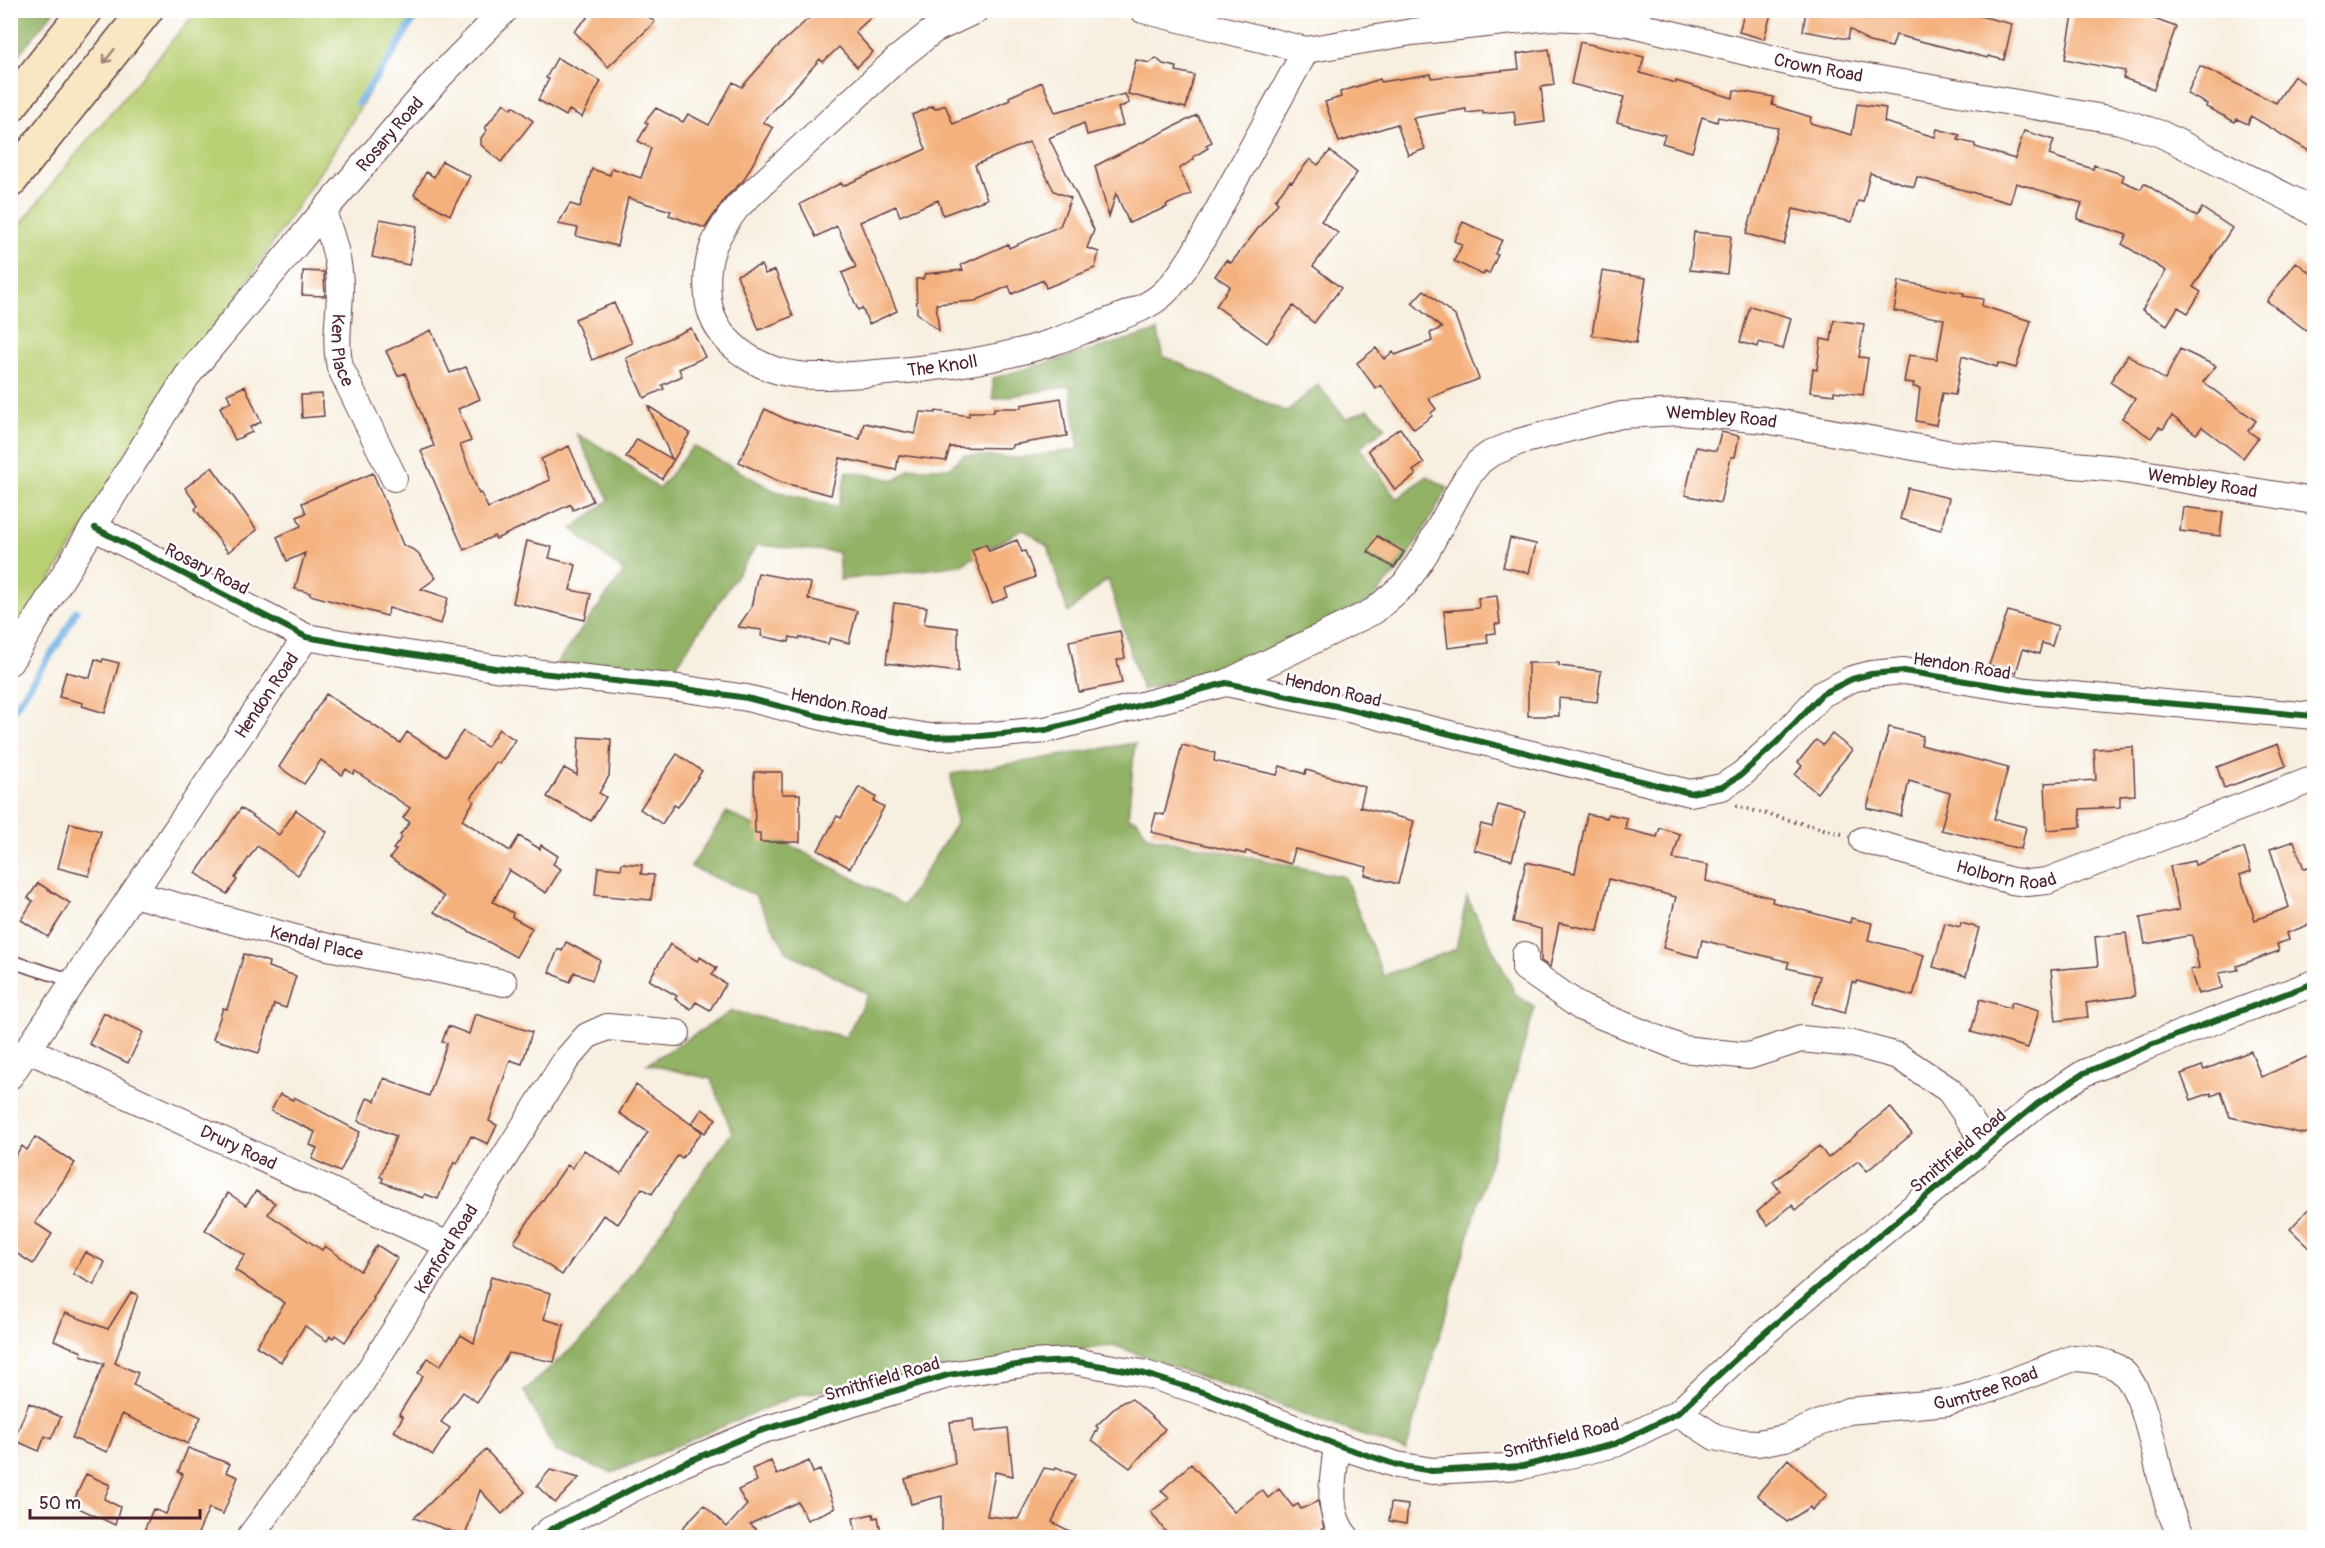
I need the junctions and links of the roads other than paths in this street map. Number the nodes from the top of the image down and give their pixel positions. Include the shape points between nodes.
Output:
1 (86, 10) edge
2 (146, 10) edge
3 (505, 10) edge
4 (976, 10) edge
5 (1143, 10) edge
6 (1306, 50) junction
7 (10, 106) edge
8 (10, 181) edge
9 (323, 212) junction
10 (2314, 213) edge
11 (394, 478) dead end
12 (2314, 501) edge
13 (95, 528) junction
14 (306, 637) junction
15 (10, 663) edge
16 (1226, 683) junction
17 (2314, 716) edge
18 (2314, 779) edge
19 (1863, 840) road end
20 (133, 894) junction
21 (1525, 955) dead end
22 (10, 961) edge
23 (74, 981) junction
24 (504, 983) dead end
25 (2314, 983) edge
26 (677, 1033) dead end
27 (29, 1050) junction
28 (10, 1077) edge
29 (1987, 1145) junction
30 (448, 1245) junction
31 (1678, 1413) junction
32 (1337, 1445) junction
33 (249, 1538) edge
34 (541, 1538) edge
35 (1347, 1538) edge
36 (2184, 1538) edge

1 - 7 main road
2 -> 8 main road
3 - 9 street, Rosary Road via 440,76
4 - 6 street, The Knoll via 934,30 896,60 738,206 724,224 710,251 706,277 709,311 724,338 742,353 762,365 797,374 834,376 919,370 1051,342 1147,305 1164,294 1198,245
5 - 6 street
6 - 10 street, Crown Road via 1550,17 1628,23 1799,65 2120,121 2161,134
9 - 11 street, Ken Place via 339,263 340,367
9 - 13 street, Rosary Road via 188,376
12 - 16 street, Wembley Road via 2118,469 1952,454 1765,420 1680,412 1621,416 1518,442 1490,454 1466,479 1405,584 1374,611
13 - 14 street, Rosary Road
13 - 15 street, Rosary Road
14 - 16 street, Hendon Road via 495,668 747,698 846,723 929,737 1045,730
14 - 20 street, Hendon Road
16 - 17 street, Hendon Road via 1690,793 1722,787 1742,775 1822,694 1871,674 1904,671 2027,691
18 - 19 street, Holborn Road via 2047,881 2012,881
20 - 23 street, Hendon Road
20 - 24 street, Kendal Place via 328,947
21 - 29 street via 1525,968 1582,1008 1683,1049 1749,1056 1801,1039 1853,1044 1898,1056 1949,1090
22 - 23 lane
23 - 27 street, Hendon Road
25 - 29 street, Smithfield Road via 2084,1073 2037,1104
26 - 30 street, Kenford Road via 607,1027 587,1036 566,1060
27 - 28 street, Hendon Road
27 - 30 street, Drury Road
29 - 31 street, Smithfield Road via 1755,1341
30 - 33 street, Kenford Road via 353,1396
31 - 32 street, Smithfield Road via 1615,1444 1494,1469 1424,1470 1397,1466
31 - 36 street, Gumtree Road via 1715,1437 1758,1443 1785,1438 1848,1411 1949,1402 2074,1358 2091,1359 2116,1366 2132,1380 2166,1497
32 - 34 street, Smithfield Road via 1209,1394 1142,1373 1073,1361 1030,1363 948,1375 760,1431 682,1464
32 - 35 street via 1331,1495 1335,1518

